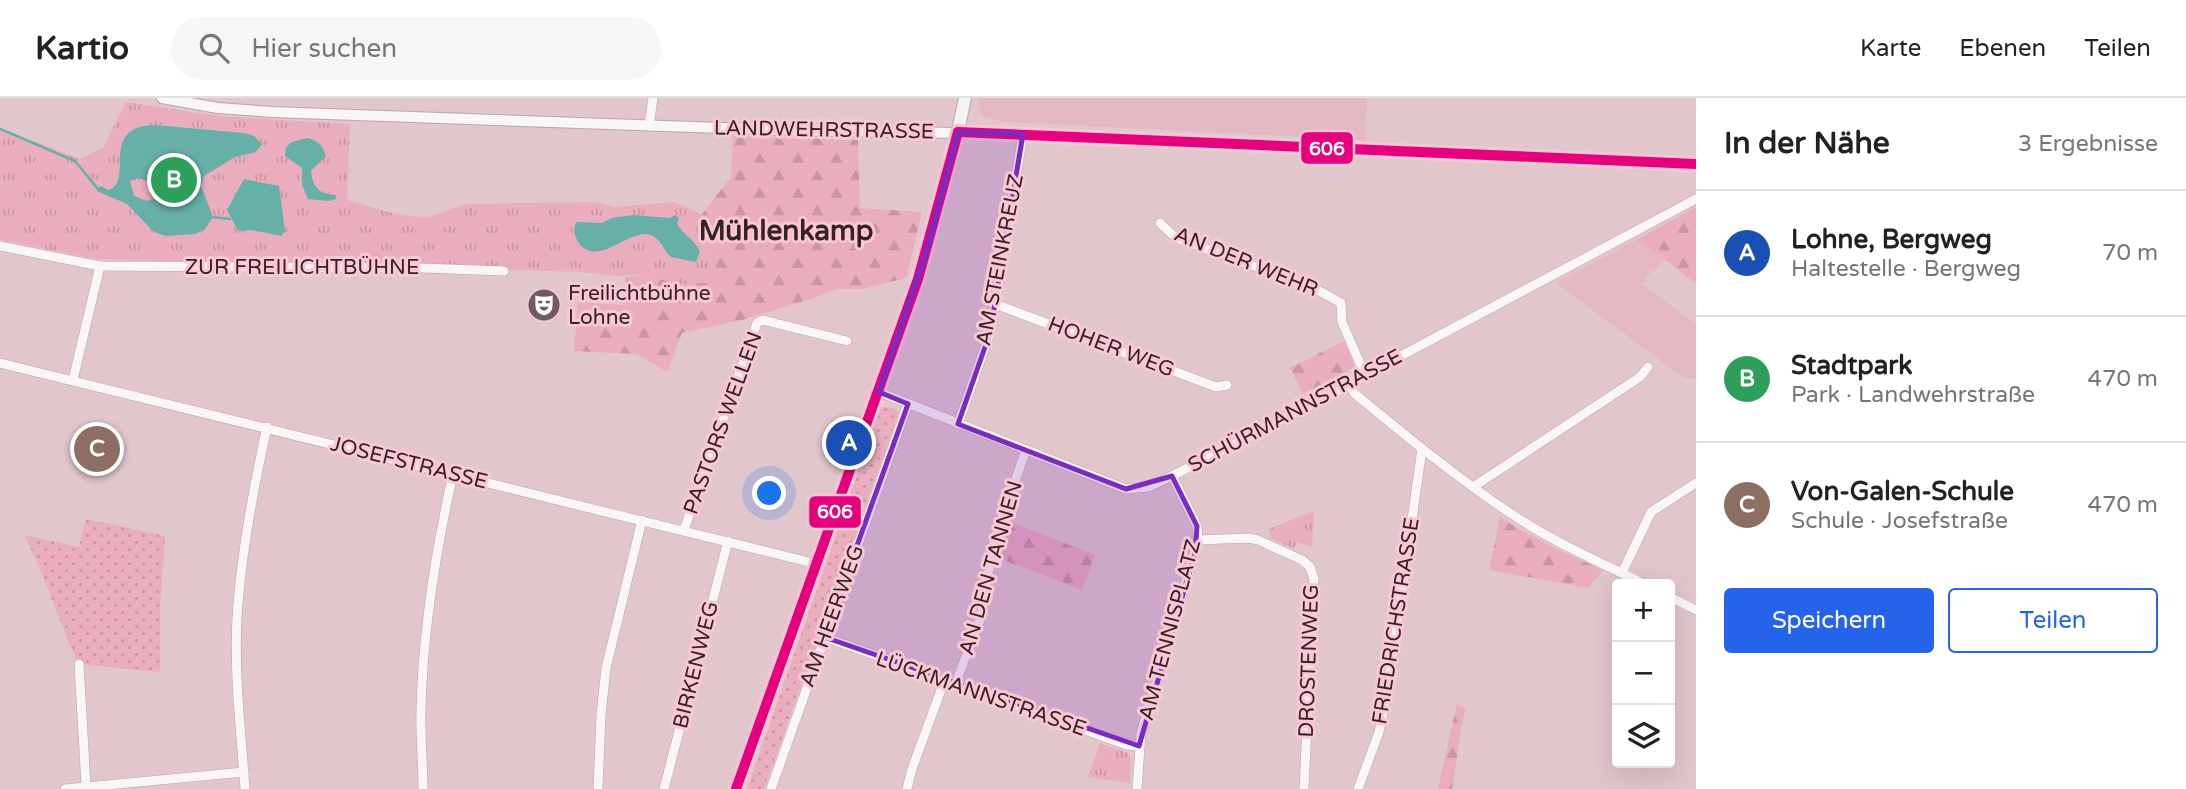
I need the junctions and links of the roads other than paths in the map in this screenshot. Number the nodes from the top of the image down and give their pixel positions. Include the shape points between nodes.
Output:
1 (162, 98) edge
2 (653, 98) edge
3 (965, 98) edge
4 (649, 126) junction
5 (958, 132) junction
6 (1023, 134) junction
7 (1696, 164) edge
8 (1696, 199) edge
9 (1160, 223) dead end
10 (0, 246) edge
11 (100, 266) junction
12 (504, 271) dead end
13 (995, 304) junction
14 (847, 341) dead end
15 (0, 363) edge
16 (1648, 367) dead end
17 (1365, 375) junction
18 (74, 380) junction
19 (1227, 385) dead end
20 (1350, 385) junction
21 (878, 392) junction
22 (908, 404) junction
23 (957, 424) junction
24 (267, 427) junction
25 (1422, 449) junction
26 (1026, 450) junction
27 (453, 474) junction
28 (1172, 476) junction
29 (1696, 483) edge
30 (1473, 487) junction
31 (642, 520) junction
32 (684, 530) junction
33 (1198, 540) junction
34 (728, 541) junction
35 (817, 564) junction
36 (1622, 573) junction
37 (1634, 579) edge
38 (1675, 600) edge
39 (1696, 610) edge
40 (824, 638) junction
41 (79, 664) dead end
42 (944, 682) junction
43 (956, 685) junction
44 (1139, 746) junction
45 (244, 772) junction
46 (86, 786) junction
47 (66, 789) edge
48 (246, 789) edge
49 (424, 789) edge
50 (598, 789) edge
51 (664, 789) edge
52 (736, 789) edge
53 (771, 789) edge
54 (907, 789) edge
55 (1137, 789) edge
56 (1304, 789) edge
57 (1358, 789) edge

1 - 4 street, LANDWEHRSTRASSE via 272,112
2 - 4 street
3 - 5 main road
4 - 5 street, LANDWEHRSTRASSE
5 - 6 street, LANDWEHRSTRASSE
5 - 21 main road via 929,246
6 - 7 street, LANDWEHRSTRASSE
6 - 13 street, AM STEINKREUZ
8 - 17 street, SCHÜRMANNSTRASSE
9 - 17 street, AN DER WEHR via 1176,238 1312,287 1341,303 1342,322
10 - 11 street, ZUR FREILICHTBÜHNE
11 - 12 street, ZUR FREILICHTBÜHNE
11 - 18 street
13 - 19 street, HOHER WEG via 1216,387
13 - 23 street, AM STEINKREUZ via 988,342
14 - 32 street, PASTORS WELLEN via 763,320 757,323
15 - 18 street, JOSEFSTRASSE
16 - 30 street via 1640,377
17 - 20 street, SCHÜRMANNSTRASSE
18 - 24 street, JOSEFSTRASSE
20 - 25 street
20 - 28 street, SCHÜRMANNSTRASSE
21 - 22 street, SCHÜRMANNSTRASSE
21 - 35 main road
22 - 23 street, SCHÜRMANNSTRASSE
22 - 40 street, AM HEERWEG
23 - 26 street, SCHÜRMANNSTRASSE
24 - 27 street, JOSEFSTRASSE
24 - 45 street via 251,502 237,620
25 - 30 street
25 - 57 street, FRIEDRICHSTRASSE via 1389,681 1379,732
26 - 28 street, SCHÜRMANNSTRASSE via 1126,489 1149,487
26 - 43 street, AN DEN TANNEN via 994,541 981,617
27 - 31 street, JOSEFSTRASSE
27 - 49 street via 438,541 424,661
28 - 33 street, AM TENNISPLATZ
29 - 36 street via 1651,512
30 - 36 street via 1508,512
31 - 32 street, JOSEFSTRASSE
31 - 50 street via 606,668
32 - 34 street, JOSEFSTRASSE
33 - 44 street, AM TENNISPLATZ
33 - 56 street, DROSTENWEG via 1258,540 1310,567 1314,579
34 - 35 street, JOSEFSTRASSE
34 - 51 street, BIRKENWEG
35 - 52 main road
36 - 37 street
38 - 39 street
40 - 42 street, LÜCKMANNSTRASSE
40 - 53 street, AM HEERWEG
41 - 46 street
42 - 43 street, LÜCKMANNSTRASSE
42 - 54 street
43 - 44 street, LÜCKMANNSTRASSE
44 - 55 street, AM TENNISPLATZ
45 - 46 street
45 - 48 street
46 - 47 street

